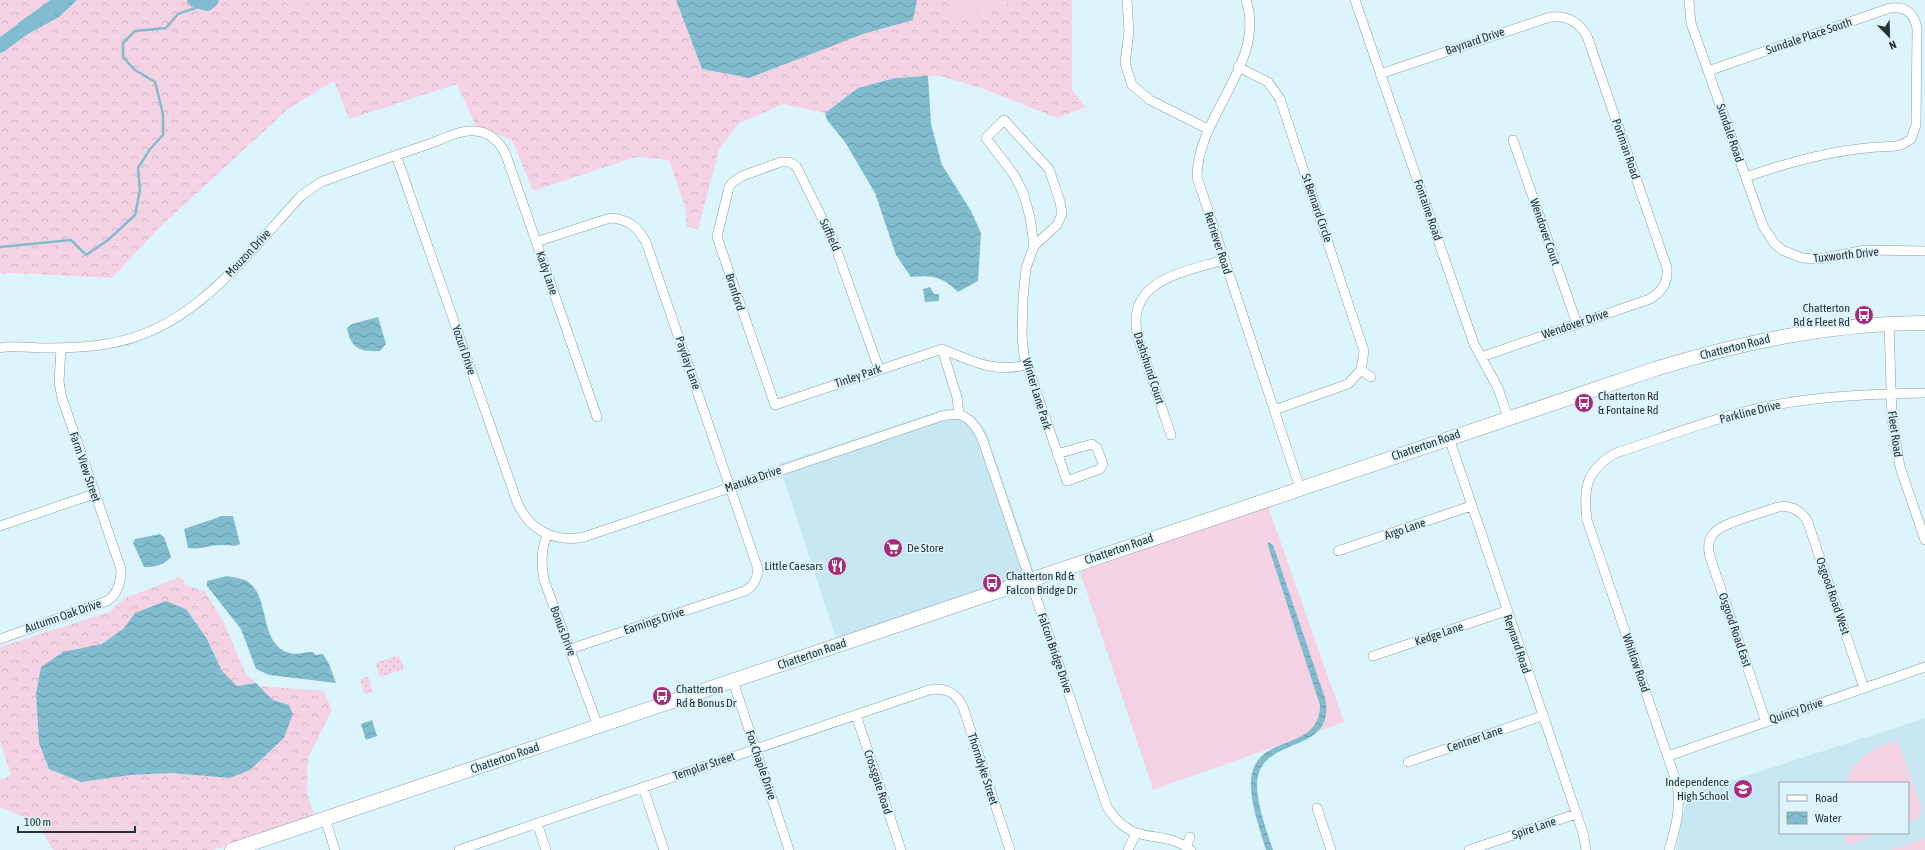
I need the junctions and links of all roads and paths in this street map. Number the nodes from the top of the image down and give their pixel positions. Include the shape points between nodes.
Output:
1 (1127, 0) edge
2 (1246, 0) edge
3 (1355, 0) edge
4 (1689, 0) edge
5 (1570, 19) joint
6 (1238, 67) junction
7 (1708, 70) junction
8 (1380, 74) junction
9 (1208, 129) junction
10 (489, 135) joint
11 (1513, 140) dead end
12 (396, 155) junction
13 (1746, 177) junction
14 (735, 180) joint
15 (536, 242) junction
16 (1034, 246) junction
17 (1925, 251) edge
18 (1791, 255) joint
19 (1223, 260) junction
20 (1665, 285) joint
21 (1925, 323) edge
22 (1577, 324) junction
23 (1889, 324) junction
24 (0, 348) edge
25 (61, 348) junction
26 (942, 349) junction
27 (1481, 356) junction
28 (1026, 365) junction
29 (879, 369) junction
30 (1361, 370) junction
31 (1371, 377) dead end
32 (1925, 393) edge
33 (1891, 394) junction
34 (775, 405) joint
35 (1274, 410) junction
36 (959, 414) junction
37 (597, 418) dead end
38 (1508, 418) junction
39 (1171, 435) dead end
40 (1449, 438) junction
41 (1057, 454) junction
42 (1590, 477) joint
43 (731, 487) junction
44 (1300, 488) junction
45 (94, 494) junction
46 (1471, 506) junction
47 (0, 526) edge
48 (547, 535) junction
49 (1710, 538) joint
50 (1925, 540) edge
51 (1338, 551) dead end
52 (1030, 580) junction
53 (119, 585) joint
54 (739, 593) joint
55 (1506, 611) junction
56 (0, 639) edge
57 (570, 649) junction
58 (1373, 656) dead end
59 (1925, 668) edge
60 (733, 681) junction
61 (1864, 688) junction
62 (949, 691) joint
63 (856, 714) junction
64 (1542, 716) junction
65 (1766, 722) junction
66 (598, 726) junction
67 (756, 749) junction
68 (1668, 756) junction
69 (1408, 762) dead end
70 (643, 787) junction
71 (1317, 808) dead end
72 (1576, 814) junction
73 (325, 819) junction
74 (537, 823) junction
75 (1135, 835) junction
76 (1190, 837) dead end
77 (1188, 848) edge
78 (232, 850) edge
79 (335, 850) edge
80 (459, 850) edge
81 (546, 850) edge
82 (664, 850) edge
83 (789, 850) edge
84 (901, 850) edge
85 (1010, 850) edge
86 (1128, 850) edge
87 (1331, 850) edge
88 (1469, 850) edge
89 (1586, 850) edge
90 (1669, 850) edge

1 - 9 street via 1129,32 1125,63 1132,85 1150,100
2 - 6 street, Retriever Road via 1250,36
3 - 8 street, Fontaine Road
4 - 7 street, Sundale Road via 1691,23
5 - 8 street, Baynard Drive via 1557,16 1543,18
5 - 20 street, Portman Road via 1580,26 1587,36 1667,268
6 - 9 street, Retriever Road
6 - 30 street, St Bernard Circle via 1268,82 1280,99 1363,345
7 - 13 street, Sundale Road
7 - 13 street, Sundale Place South via 1890,8 1912,8 1917,30 1914,135 1897,146 1820,154
8 - 27 street, Fontaine Road via 1474,344
9 - 19 street, Retriever Road via 1198,158 1197,177
10 - 12 street, Mouzon Drive via 468,131
10 - 15 street, Kady Lane via 500,143 506,155
11 - 22 street, Wendover Court
12 - 25 street, Mouzon Drive via 310,188 213,289 174,320 132,338 108,344
12 - 48 street, Yozuri Drive via 517,502 528,521
13 - 18 street, Sundale Road via 1768,235 1782,250
14 - 29 street, Suffield via 782,162 796,166 833,240
14 - 34 street, Branford via 729,187 718,237
15 - 37 street, Kady Lane
15 - 43 street, Payday Lane via 610,218 619,218 636,226 642,234
16 - 16 street, Winter Lane Park via 1057,225 1062,214 1060,202 1049,169 1004,120 986,138 1023,192
16 - 28 street, Winter Lane Park via 1026,268 1023,298 1022,336
17 - 18 street, Tuxworth Drive via 1860,251 1819,259
19 - 35 street, Retriever Road
19 - 39 street, Dashshund Court via 1158,283 1146,292 1137,307 1138,338
20 - 22 street, Wendover Drive via 1650,299
21 - 23 main road, Chatterton Road
22 - 27 street, Wendover Drive
23 - 33 street, Fleet Road
23 - 38 main road, Chatterton Road via 1817,330 1766,339 1706,354
24 - 25 street, Mouzon Drive
25 - 45 street, Farm View Street via 60,390
26 - 28 street via 987,366 1004,368
26 - 29 street, Tinley Park
26 - 36 street via 957,397
27 - 38 street, Fontaine Road via 1498,388
28 - 41 street, Winter Lane Park
29 - 34 street, Tinley Park
30 - 31 street
30 - 35 street via 1343,387
32 - 33 street, Parkline Drive
33 - 42 street, Parkline Drive via 1814,398 1762,407 1616,453 1601,463
33 - 50 street, Fleet Road via 1892,419 1900,467
35 - 44 street, Retriever Road
36 - 43 street, Matuka Drive via 942,416
36 - 52 street, Falcon Bridge Drive via 972,422 982,438
38 - 40 main road, Chatterton Road
40 - 44 main road, Chatterton Road
40 - 46 street, Reynard Road
41 - 41 street, Winter Lane Park via 1092,444 1097,448 1103,464 1100,469 1067,481
42 - 68 street, Whitlow Road via 1584,498 1588,520
43 - 48 street, Matuka Drive via 584,537 565,539
43 - 54 street, Payday Lane via 758,569 756,582 751,588
44 - 52 main road, Chatterton Road
45 - 47 street
45 - 53 street, Farm View Street via 121,569
46 - 51 street, Argo Lane
46 - 55 street, Reynard Road
48 - 57 street, Bonus Drive via 540,563
49 - 61 street, Osgood Road West via 1716,531 1778,508 1795,509 1804,516
49 - 65 street, Osgood Road East via 1710,557
52 - 60 main road, Chatterton Road
52 - 75 street, Falcon Bridge Drive via 1107,807 1118,824
53 - 56 street, Autumn Oak Drive via 116,593 107,601
54 - 57 street, Earnings Drive
55 - 58 street, Kedge Lane
55 - 64 street, Reynard Road
57 - 66 street, Bonus Drive
59 - 61 street, Quincy Drive
60 - 66 main road, Chatterton Road
60 - 67 street, Fox Chaple Drive
61 - 65 street, Quincy Drive
62 - 63 street, Templar Street via 929,690
62 - 85 street, Thorndyke Street via 958,698 963,707
63 - 67 street, Templar Street
63 - 84 street, Crossgate Road
64 - 69 street, Centner Lane
64 - 72 street, Reynard Road
65 - 68 street, Quincy Drive
66 - 73 main road, Chatterton Road
67 - 70 street, Templar Street
67 - 83 street, Fox Chaple Drive
68 - 90 street, Whitlow Road via 1679,804 1678,822
70 - 74 street, Templar Street
70 - 82 street
71 - 87 street
72 - 88 street, Spire Lane
72 - 89 street, Reynard Road
73 - 78 main road, Chatterton Road
73 - 79 street
74 - 80 street, Templar Street
74 - 81 street
75 - 77 street, Falcon Bridge Drive via 1170,841
75 - 86 street
76 - 77 street

